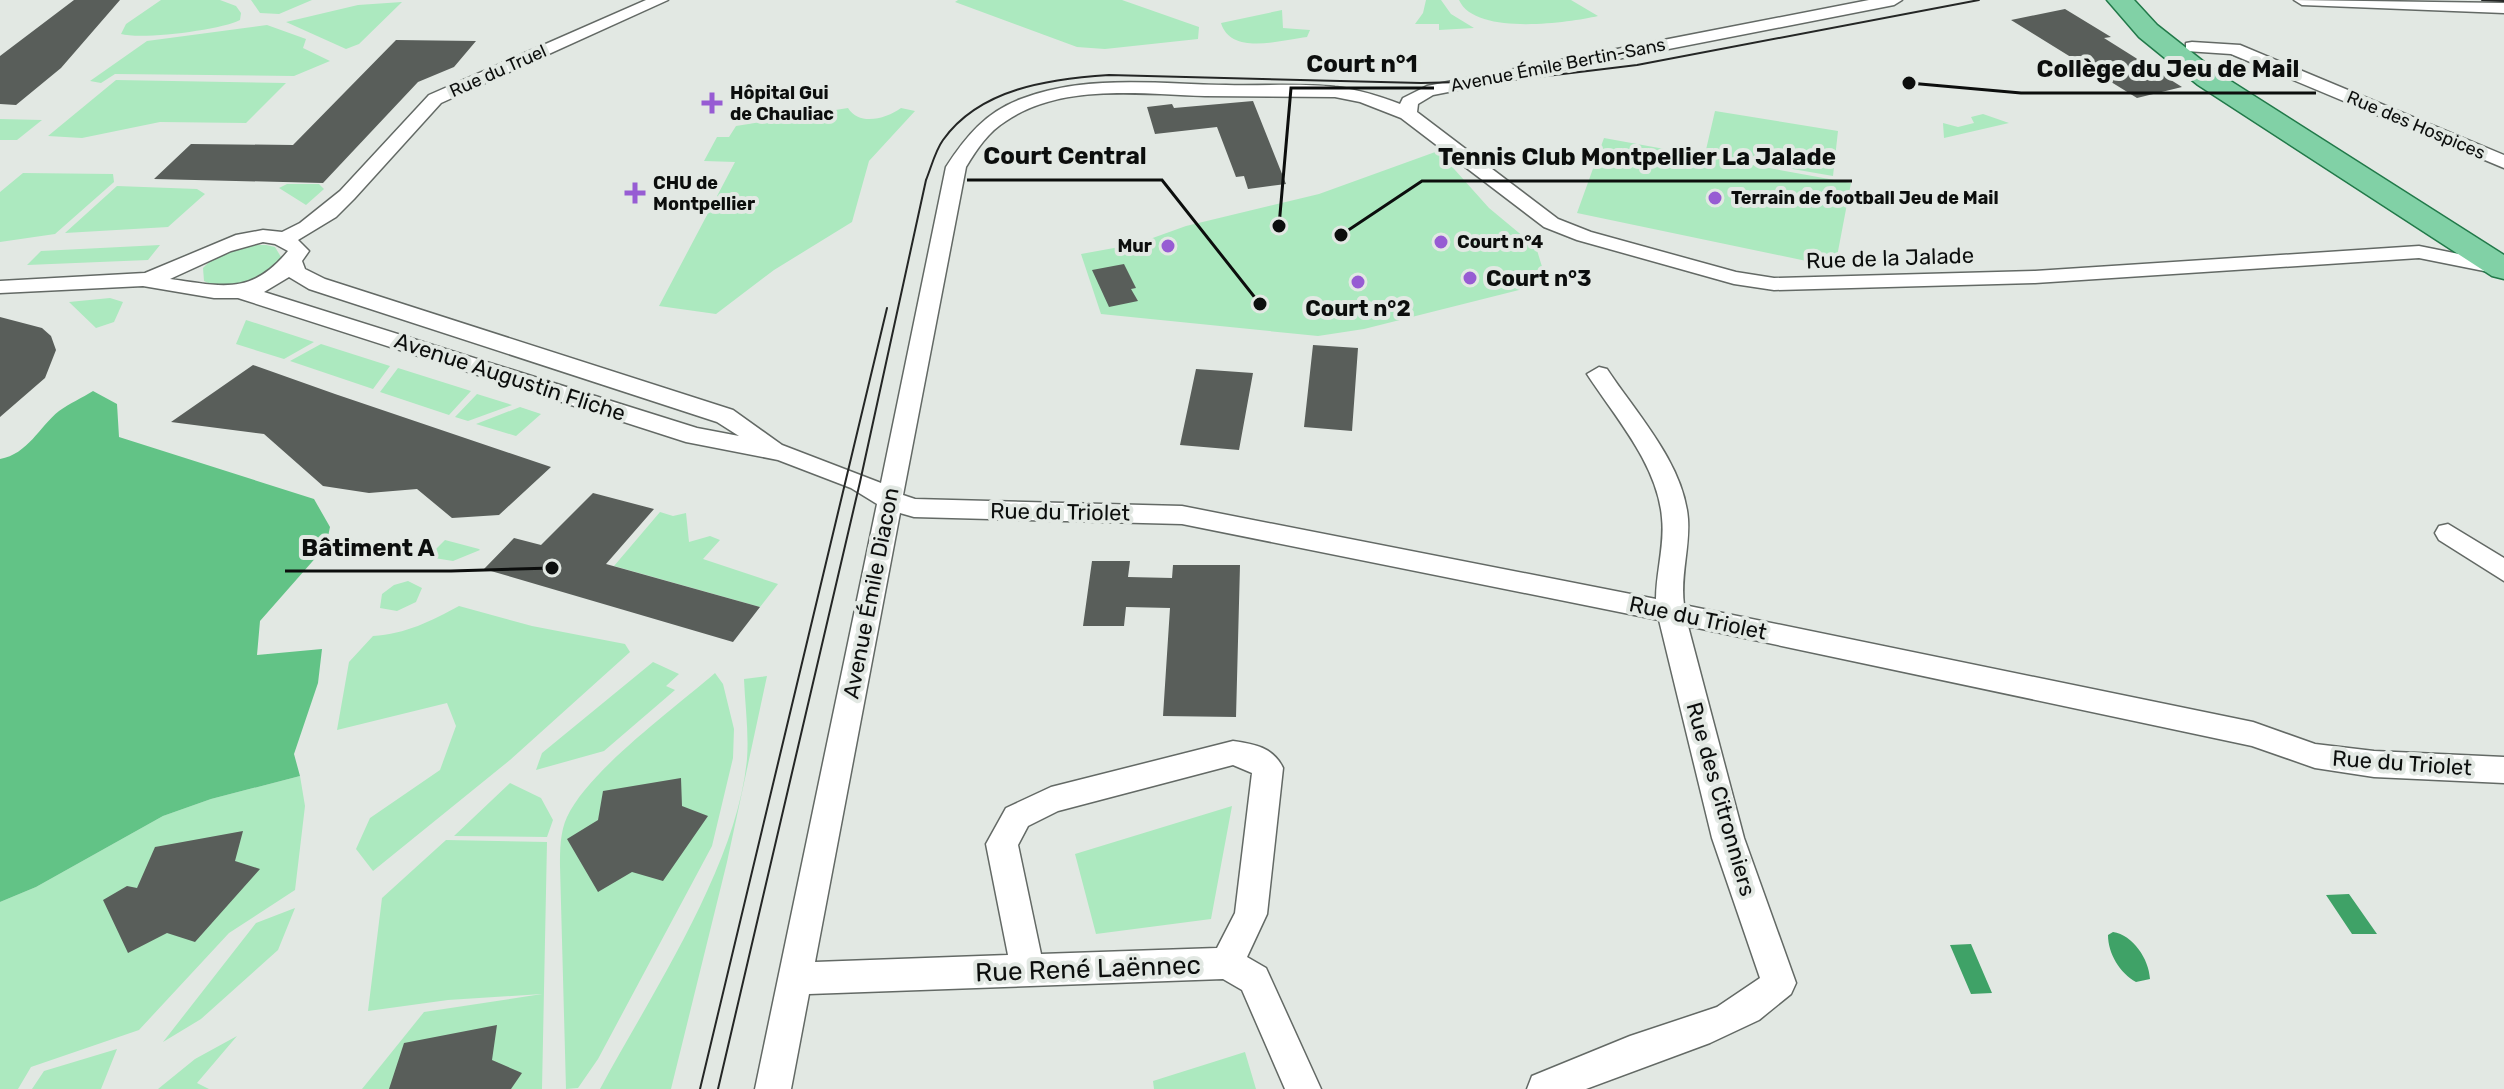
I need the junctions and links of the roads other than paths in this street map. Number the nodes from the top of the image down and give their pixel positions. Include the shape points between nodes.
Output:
1 (660, 0) edge
2 (1894, 0) edge
3 (2302, 0) edge
4 (2132, 3) edge
5 (2504, 8) edge
6 (2192, 47) junction
7 (2254, 107) junction
8 (1408, 114) junction
9 (2504, 162) edge
10 (2438, 227) junction
11 (291, 252) junction
12 (2419, 252) junction
13 (195, 263) junction
14 (2504, 269) edge
15 (133, 281) junction
16 (188, 286) junction
17 (0, 287) edge
18 (241, 292) junction
19 (1599, 374) dead end
20 (782, 453) junction
21 (888, 499) junction
22 (2448, 533) dead end
23 (2504, 571) edge
24 (1671, 612) junction
25 (2504, 770) edge
26 (1227, 963) junction
27 (1028, 973) junction
28 (796, 979) junction
29 (773, 1089) edge
30 (1303, 1089) edge
31 (1545, 1089) edge

1 - 11 street, Rue du Truel via 435,99 327,221
2 - 8 street, Avenue Émile Bertin-Sans via 1427,91 1409,102
3 - 5 street
4 - 6 main road via 2176,46
4 - 7 main road via 2148,31 2187,64
6 - 7 main road
6 - 9 street, Rue des Hospices via 2234,49
7 - 10 main road
8 - 12 street, Rue de la Jalade via 1551,223 1734,278 1774,284 2035,277
8 - 21 street, Avenue Émile Diacon via 1335,92 1090,89 1046,96 1001,114 967,142 956,167
10 - 12 street via 2433,245
10 - 14 main road
11 - 13 street via 270,236 240,240
11 - 18 street, Rue du Truel via 273,280
11 - 20 street, Avenue Augustin Fliche via 296,272 317,284 725,416
12 - 14 street, Rue de la Jalade
13 - 15 street
13 - 16 street
15 - 16 street
15 - 17 street
16 - 18 street via 202,293
18 - 20 street, Avenue Augustin Fliche via 695,436
19 - 24 street, Rue des Citronniers via 1666,484 1675,515 1667,591
20 - 21 street, Avenue Augustin Fliche via 860,482
21 - 24 street, Rue du Triolet via 914,508 1182,515
21 - 28 street, Avenue Émile Diacon
22 - 23 street
24 - 25 street, Rue du Triolet via 2253,734 2315,756
24 - 31 street, Rue des Citronniers via 1728,838 1779,983 1760,1004 1726,1020
26 - 27 street, Rue René Laënnec
26 - 27 street via 1251,914 1268,768 1253,756 1233,753 1051,800 1017,817 1002,844
26 - 30 street, Rue René Laënnec via 1254,979
27 - 28 street, Rue René Laënnec
28 - 29 street, Avenue Émile Diacon

